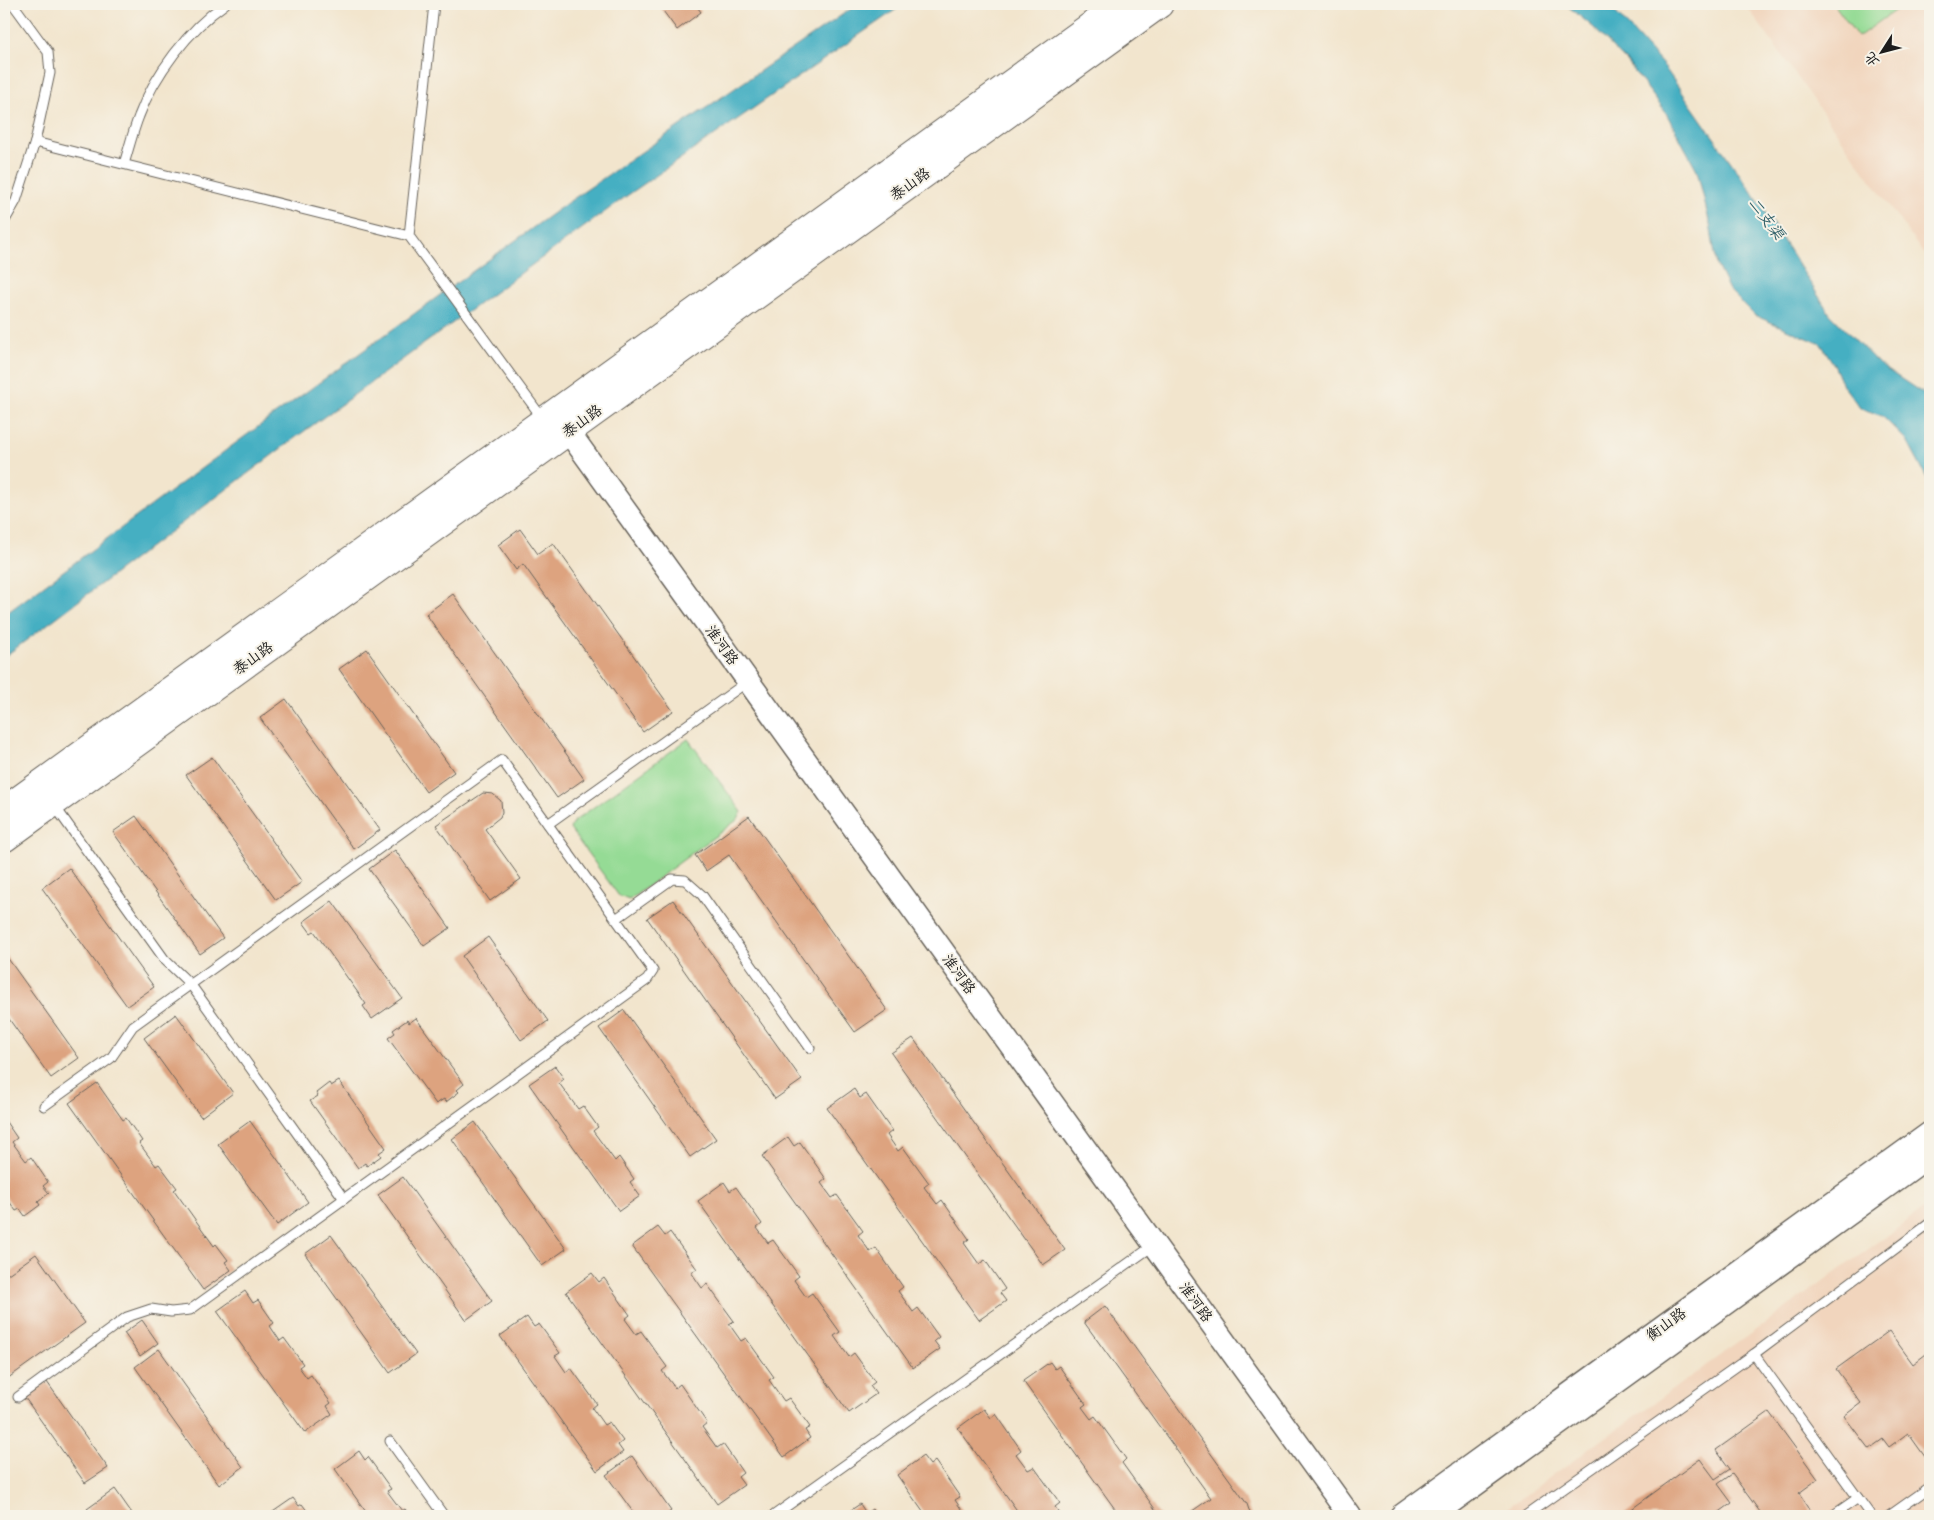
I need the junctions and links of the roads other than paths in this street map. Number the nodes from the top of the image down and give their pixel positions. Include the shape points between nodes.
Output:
1 (13, 4) edge
2 (225, 4) edge
3 (434, 4) edge
4 (1122, 4) edge
5 (1159, 4) edge
6 (35, 142) junction
7 (124, 164) junction
8 (4, 222) edge
9 (409, 236) junction
10 (556, 426) junction
11 (748, 681) junction
12 (52, 803) junction
13 (4, 811) edge
14 (548, 824) junction
15 (4, 838) edge
16 (616, 919) junction
17 (191, 985) junction
18 (810, 1048) dead end
19 (44, 1106) dead end
20 (1930, 1133) edge
21 (1930, 1155) edge
22 (344, 1199) junction
23 (1930, 1223) edge
24 (1154, 1244) junction
25 (1754, 1354) junction
26 (18, 1397) dead end
27 (390, 1441) dead end
28 (1930, 1486) edge
29 (1858, 1498) junction
30 (444, 1516) edge
31 (773, 1516) edge
32 (1350, 1516) edge
33 (1401, 1516) edge
34 (1432, 1516) edge
35 (1525, 1516) edge
36 (1832, 1516) edge
37 (1871, 1516) edge
38 (1889, 1516) edge

1 - 6 lane via 48,52 50,73
2 - 7 lane via 175,51 139,115
3 - 9 lane
4 - 10 main road, 泰山路
5 - 10 main road, 泰山路
6 - 7 lane
6 - 8 lane via 16,201
7 - 9 lane
9 - 10 lane
10 - 11 street, 淮河路
10 - 12 main road, 泰山路
10 - 13 main road, 泰山路
11 - 14 lane
11 - 24 street, 淮河路
12 - 15 main road, 泰山路
12 - 17 lane via 165,960
14 - 16 lane
14 - 17 lane via 502,760
16 - 18 lane via 672,879 685,880 702,895
16 - 22 lane via 653,971 647,980
17 - 19 lane via 134,1026 111,1058
17 - 22 lane
20 - 33 street, 衡山路
21 - 34 street, 衡山路
22 - 26 lane via 190,1310 151,1309 127,1317
23 - 25 lane
24 - 31 lane
24 - 32 street, 淮河路
25 - 29 lane
25 - 35 lane
27 - 30 lane
28 - 38 lane
29 - 36 lane
29 - 37 lane

